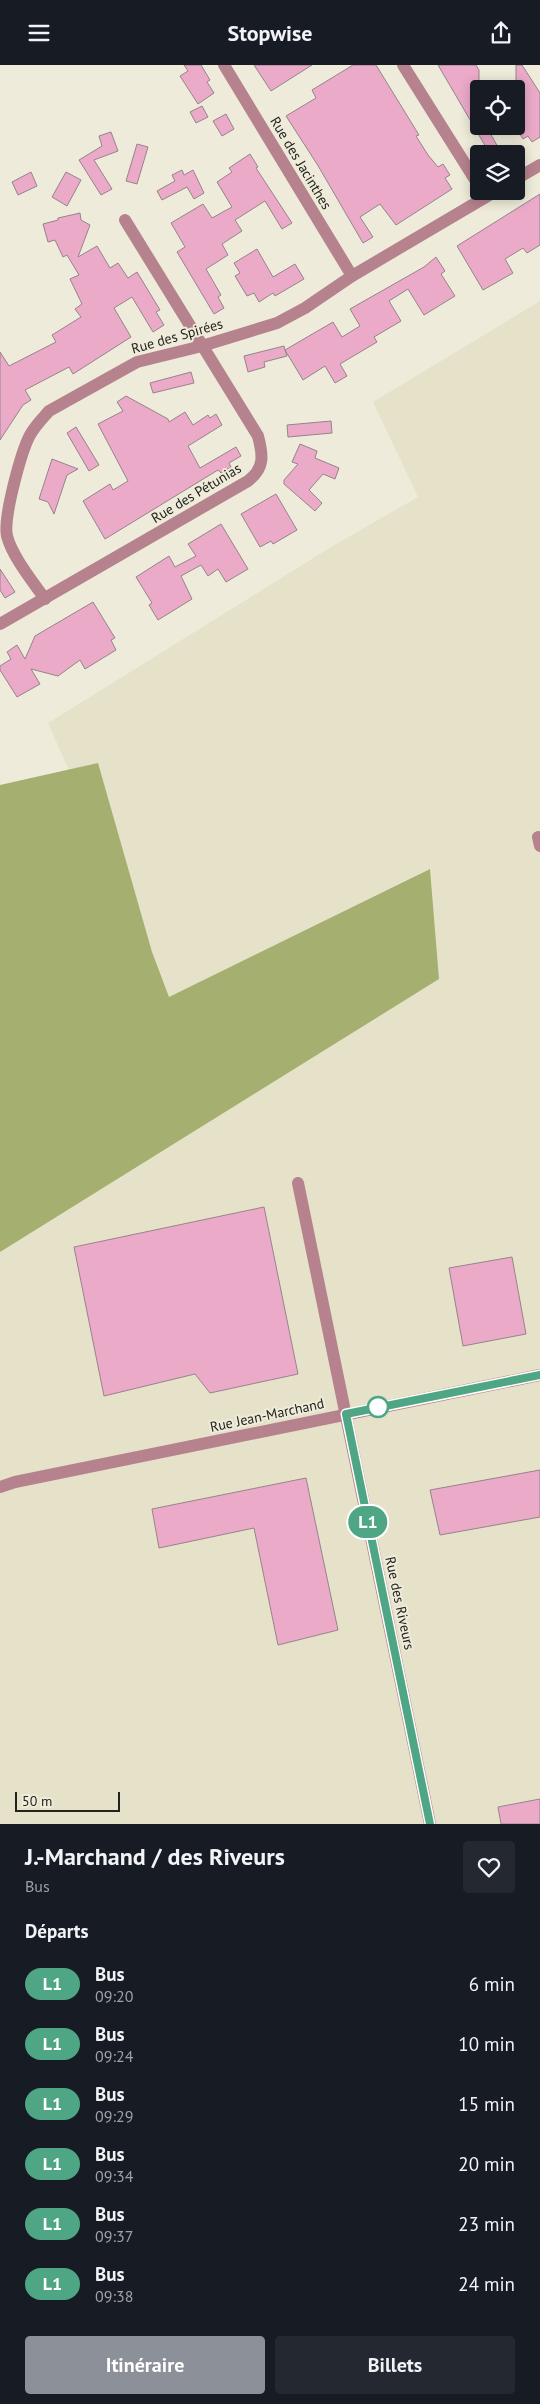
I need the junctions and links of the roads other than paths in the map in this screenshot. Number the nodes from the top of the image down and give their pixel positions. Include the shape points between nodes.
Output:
1 (224, 65) edge
2 (403, 65) edge
3 (540, 165) edge
4 (470, 172) edge
5 (525, 174) edge
6 (477, 200) edge
7 (125, 220) dead end
8 (352, 276) junction
9 (202, 346) junction
10 (44, 599) junction
11 (0, 624) edge
12 (298, 1183) dead end
13 (540, 1375) edge
14 (346, 1414) junction
15 (0, 1487) edge
16 (430, 1824) edge

1 - 8 street, Rue des Jacinthes
2 - 4 street
3 - 5 street
6 - 8 street, Rue des Spirées
7 - 9 street, Rue des Pétunias
8 - 9 street, Rue des Spirées via 305,309 277,323
9 - 10 street, Rue des Spirées via 137,362 49,411 38,422 29,437 7,509 6,523 7,537 13,550
9 - 10 street, Rue des Pétunias via 258,436 262,464 257,474
10 - 11 street, Rue des Pétunias
12 - 14 street, Rue des Riveurs
13 - 14 street, Rue Jean-Marchand
14 - 15 street, Rue Jean-Marchand
14 - 16 street, Rue des Riveurs

